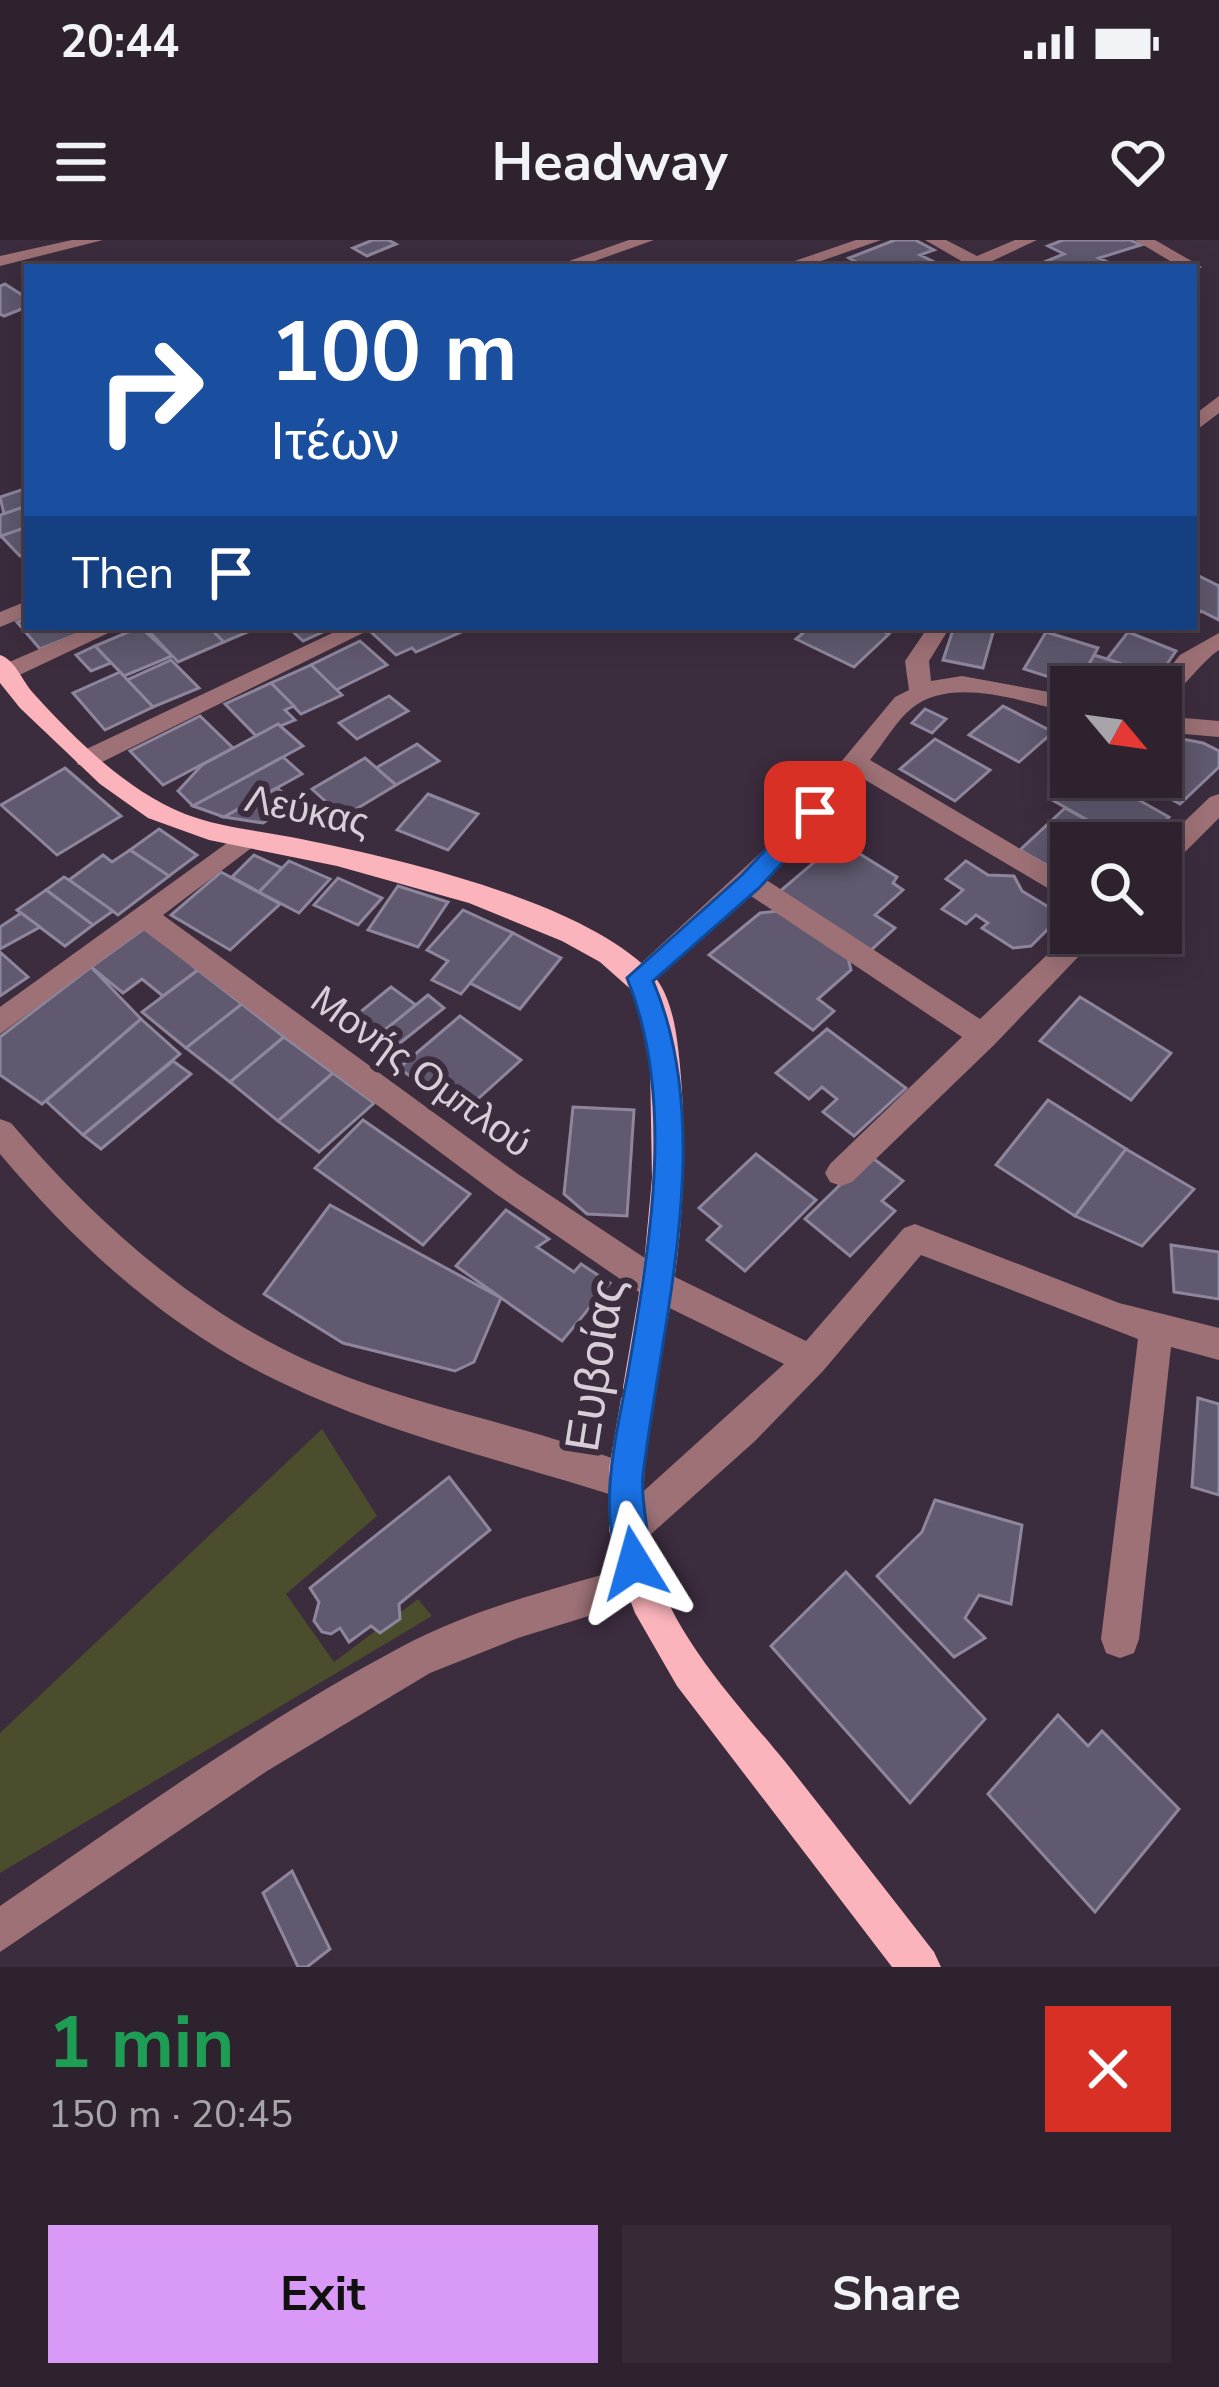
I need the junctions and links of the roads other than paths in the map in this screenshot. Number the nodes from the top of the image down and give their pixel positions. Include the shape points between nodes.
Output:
1 (95, 240) edge
2 (646, 240) edge
3 (873, 240) edge
4 (933, 240) edge
5 (981, 240) edge
6 (1029, 240) edge
7 (1143, 240) edge
8 (1003, 251) junction
9 (570, 264) edge
10 (796, 264) edge
11 (974, 264) edge
12 (978, 264) edge
13 (1186, 264) edge
14 (0, 266) edge
15 (1219, 402) edge
16 (1197, 423) edge
17 (102, 630) edge
18 (358, 630) edge
19 (937, 630) edge
20 (1219, 640) edge
21 (2, 667) edge
22 (1182, 668) edge
23 (921, 693) junction
24 (1050, 699) edge
25 (1182, 726) edge
26 (1219, 729) edge
27 (87, 759) junction
28 (854, 762) junction
29 (1219, 803) edge
30 (245, 838) junction
31 (1182, 839) edge
32 (1050, 879) edge
33 (750, 882) junction
34 (143, 915) junction
35 (1066, 954) edge
36 (639, 978) junction
37 (0, 1023) edge
38 (984, 1037) junction
39 (0, 1132) edge
40 (841, 1173) dead end
41 (658, 1285) junction
42 (1156, 1331) junction
43 (1219, 1344) edge
44 (811, 1360) junction
45 (626, 1481) junction
46 (627, 1532) junction
47 (643, 1582) junction
48 (1120, 1639) dead end
49 (0, 1931) edge
50 (919, 1967) edge

1 - 14 street
2 - 9 street
3 - 10 street
4 - 11 street
5 - 8 street
6 - 8 street
7 - 13 street
8 - 12 street
15 - 16 street
17 - 21 street
18 - 27 street
19 - 23 street via 916,661
20 - 22 street
21 - 27 main road, Λεύκας
23 - 24 street via 988,685
23 - 28 street via 894,712
25 - 26 street
27 - 30 main road, Λεύκας via 158,812
28 - 32 street
28 - 33 street
29 - 31 street
30 - 34 street
30 - 36 main road, Λεύκας via 495,902 590,945
33 - 36 street
33 - 38 street
34 - 37 street
34 - 41 street, Μονής Ομπλού
35 - 38 street
36 - 41 main road, Ευβοίας via 659,1025 666,1081
38 - 40 street
39 - 45 street via 103,1239 257,1353 313,1380
41 - 44 street, Μονής Ομπλού
41 - 45 main road, Ευβοίας
42 - 43 street
42 - 44 street via 915,1238
42 - 48 street
44 - 46 street
45 - 46 main road, Ευβοίας
46 - 47 main road, Ευβοίας
47 - 49 street via 518,1618 402,1667 253,1757
47 - 50 main road, Ευβοίας via 704,1686

